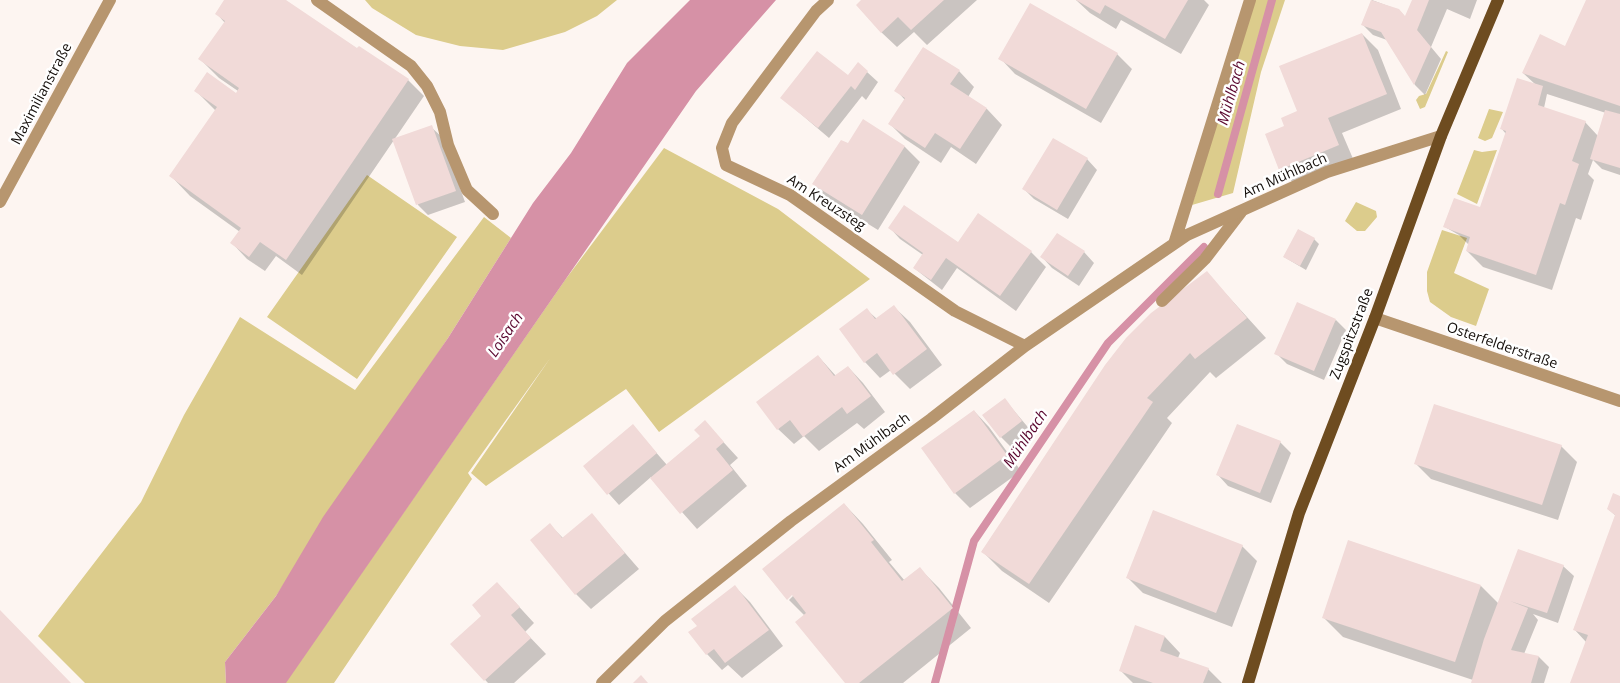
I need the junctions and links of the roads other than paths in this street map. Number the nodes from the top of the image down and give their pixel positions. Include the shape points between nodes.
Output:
1 (110, 0) edge
2 (317, 0) edge
3 (828, 0) edge
4 (1250, 0) edge
5 (1498, 0) edge
6 (1441, 136) junction
7 (0, 202) edge
8 (493, 214) dead end
9 (1237, 214) junction
10 (1174, 244) junction
11 (1162, 301) dead end
12 (1374, 318) junction
13 (1025, 346) junction
14 (1620, 401) edge
15 (602, 683) edge
16 (1248, 683) edge

1 - 7 street, Maximilianstraße
2 - 8 street via 411,66 440,112 448,145 467,190
3 - 13 street, Am Kreuzsteg via 816,11 732,123 722,148 726,165 790,195 955,311
4 - 10 street
5 - 6 main road, Zugspitzstraße
6 - 9 street, Am Mühlbach via 1327,172
6 - 12 main road, Zugspitzstraße
9 - 10 street, Am Mühlbach via 1187,235
9 - 11 street via 1205,259
10 - 13 street, Am Mühlbach
12 - 14 street, Osterfelderstraße
12 - 16 main road, Zugspitzstraße via 1299,514
13 - 15 street, Am Mühlbach via 932,419 791,521 665,621

